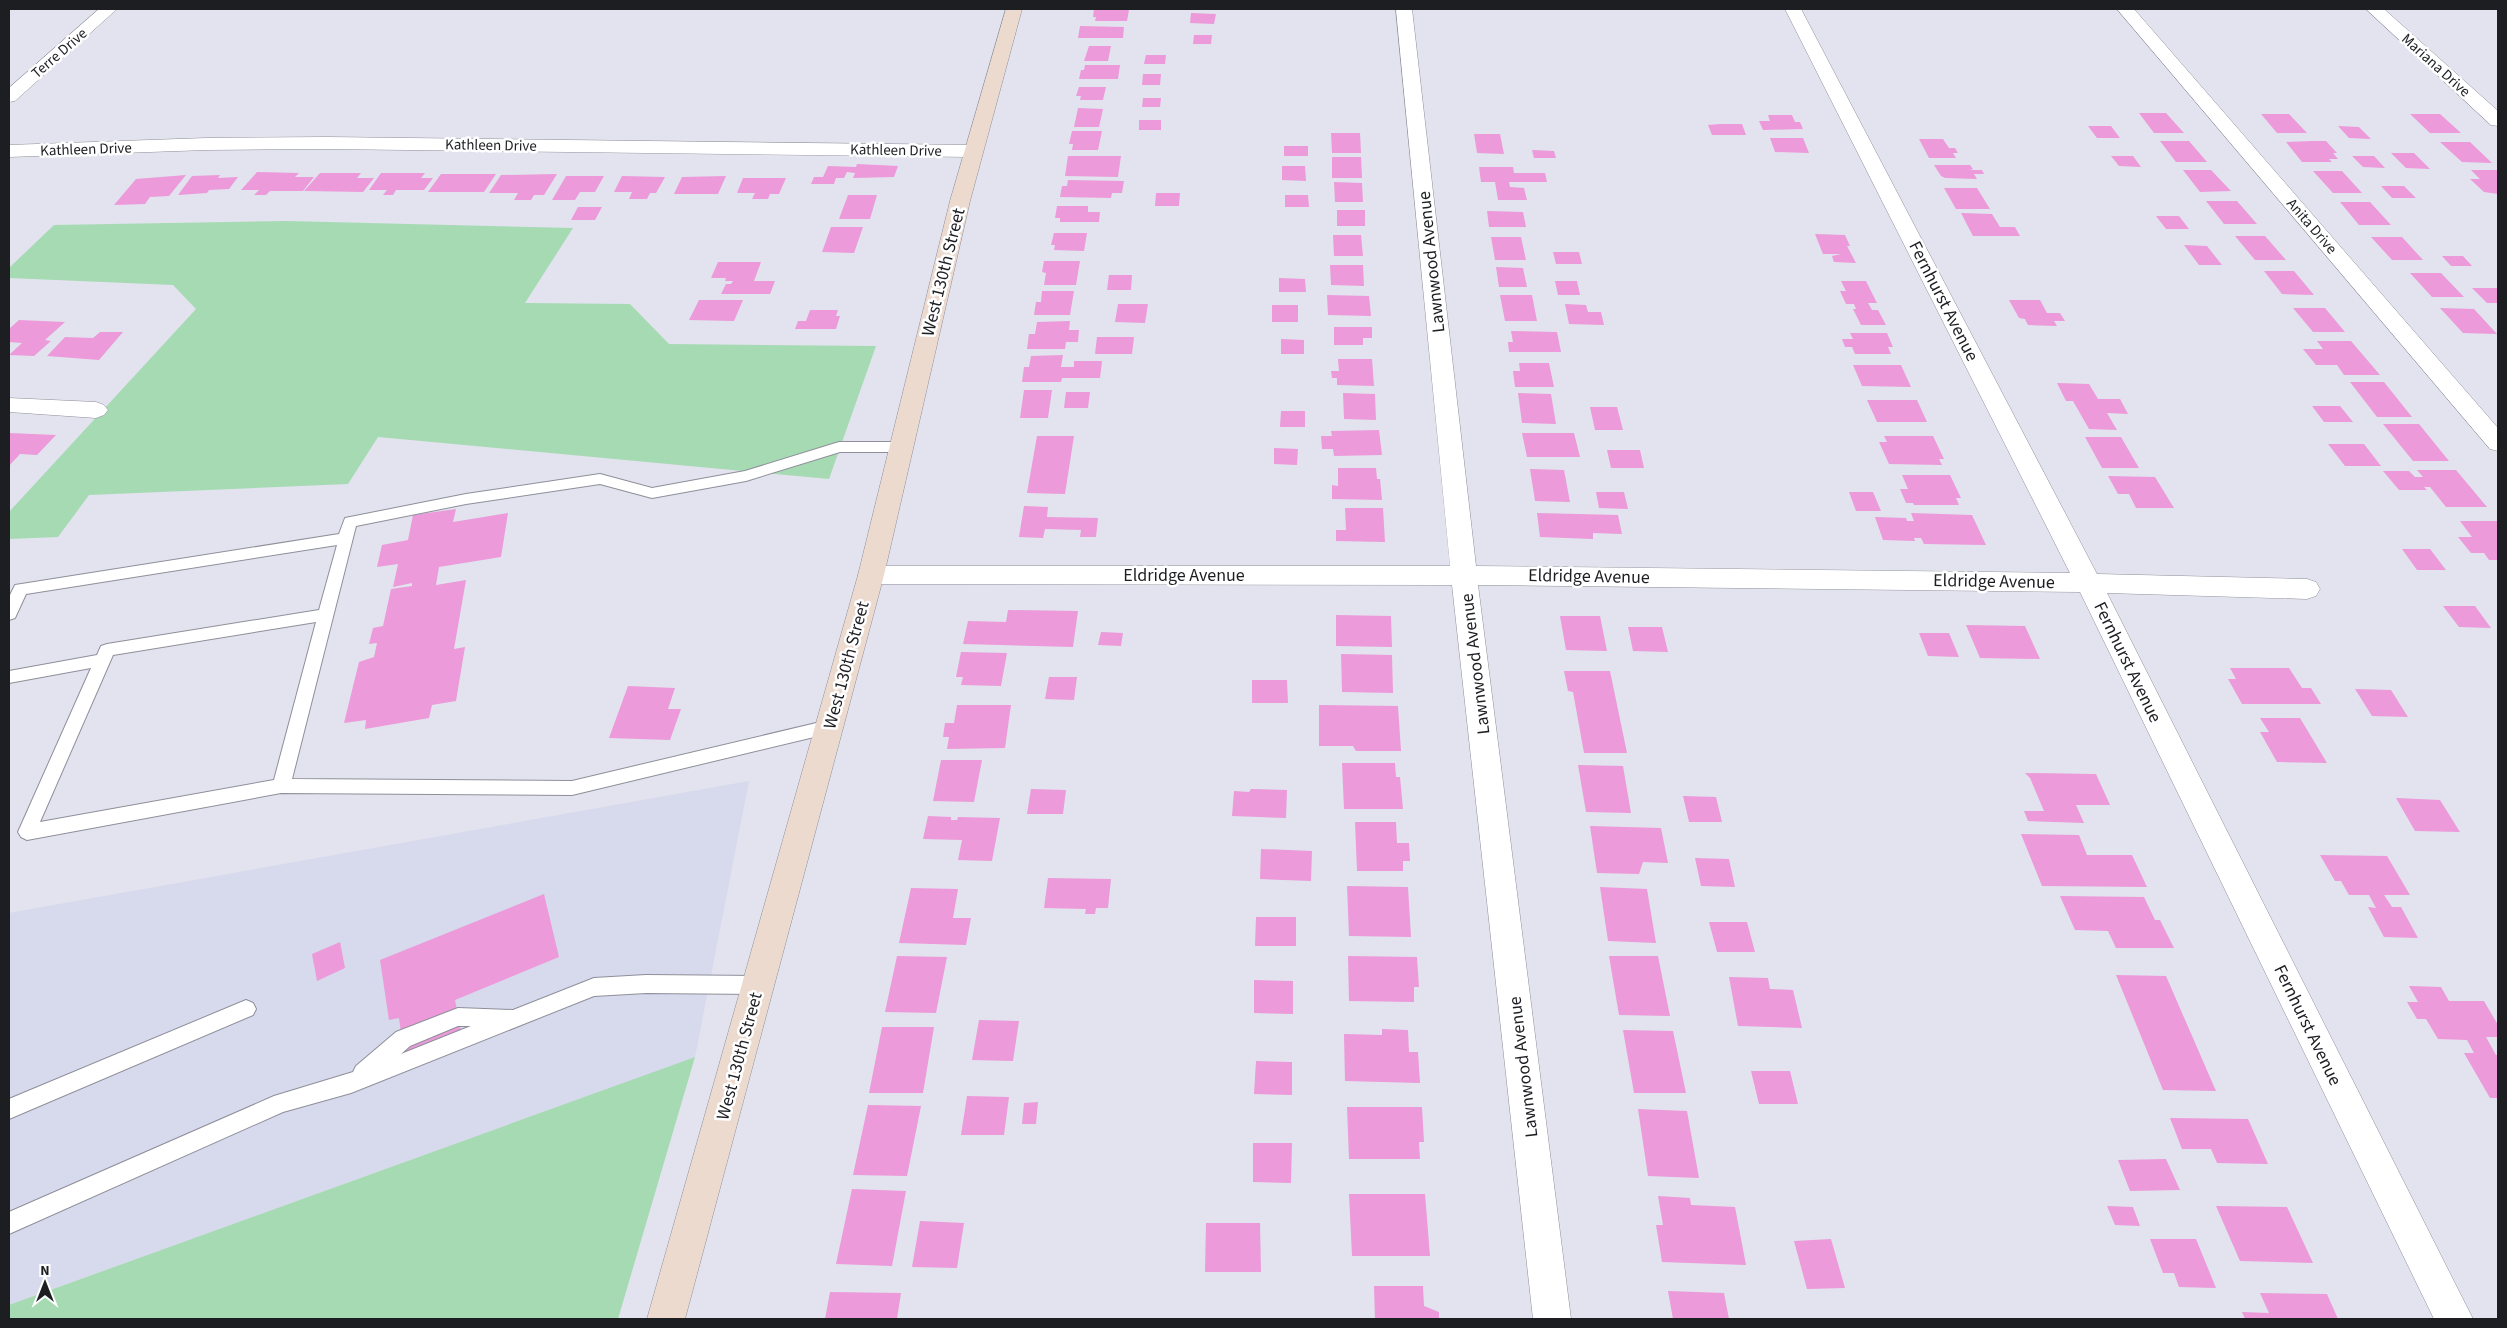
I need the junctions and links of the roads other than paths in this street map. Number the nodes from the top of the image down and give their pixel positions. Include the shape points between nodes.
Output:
1 (109, 9) edge
2 (1014, 9) edge
3 (1404, 9) edge
4 (1793, 9) edge
5 (2125, 9) edge
6 (2374, 9) edge
7 (9, 97) edge
8 (2498, 121) edge
9 (9, 151) edge
10 (973, 151) junction
11 (9, 405) edge
12 (96, 410) dead end
13 (2498, 443) edge
14 (901, 447) junction
15 (348, 530) junction
16 (871, 575) junction
17 (1464, 575) junction
18 (2088, 582) junction
19 (2306, 589) dead end
20 (9, 614) edge
21 (326, 615) junction
22 (103, 660) junction
23 (9, 677) edge
24 (829, 727) junction
25 (281, 786) junction
26 (758, 985) junction
27 (246, 1009) dead end
28 (9, 1109) edge
29 (9, 1223) edge
30 (666, 1319) edge
31 (1552, 1319) edge
32 (2454, 1319) edge

1 - 7 street, Terre Drive
2 - 10 main road, West 130th Street
3 - 17 street, Lawnwood Avenue
4 - 18 street, Fernhurst Avenue
5 - 13 street, Anita Drive
6 - 8 street, Mariana Drive
9 - 10 street, Kathleen Drive via 308,144
10 - 14 main road, West 130th Street
11 - 12 street
14 - 15 lane via 839,447 746,476 652,493 600,479 466,499
14 - 16 main road, West 130th Street
15 - 20 lane via 20,588
15 - 21 lane
16 - 17 street, Eldridge Avenue
16 - 24 main road, West 130th Street
17 - 18 street, Eldridge Avenue
17 - 31 street, Lawnwood Avenue
18 - 19 street, Eldridge Avenue
18 - 32 street, Fernhurst Avenue
21 - 22 lane via 107,650
21 - 25 lane
22 - 23 lane
22 - 25 lane via 27,832
24 - 25 lane via 572,788
24 - 26 main road, West 130th Street
26 - 29 lane via 594,987 352,1082 281,1103
26 - 30 main road, West 130th Street
27 - 28 lane

